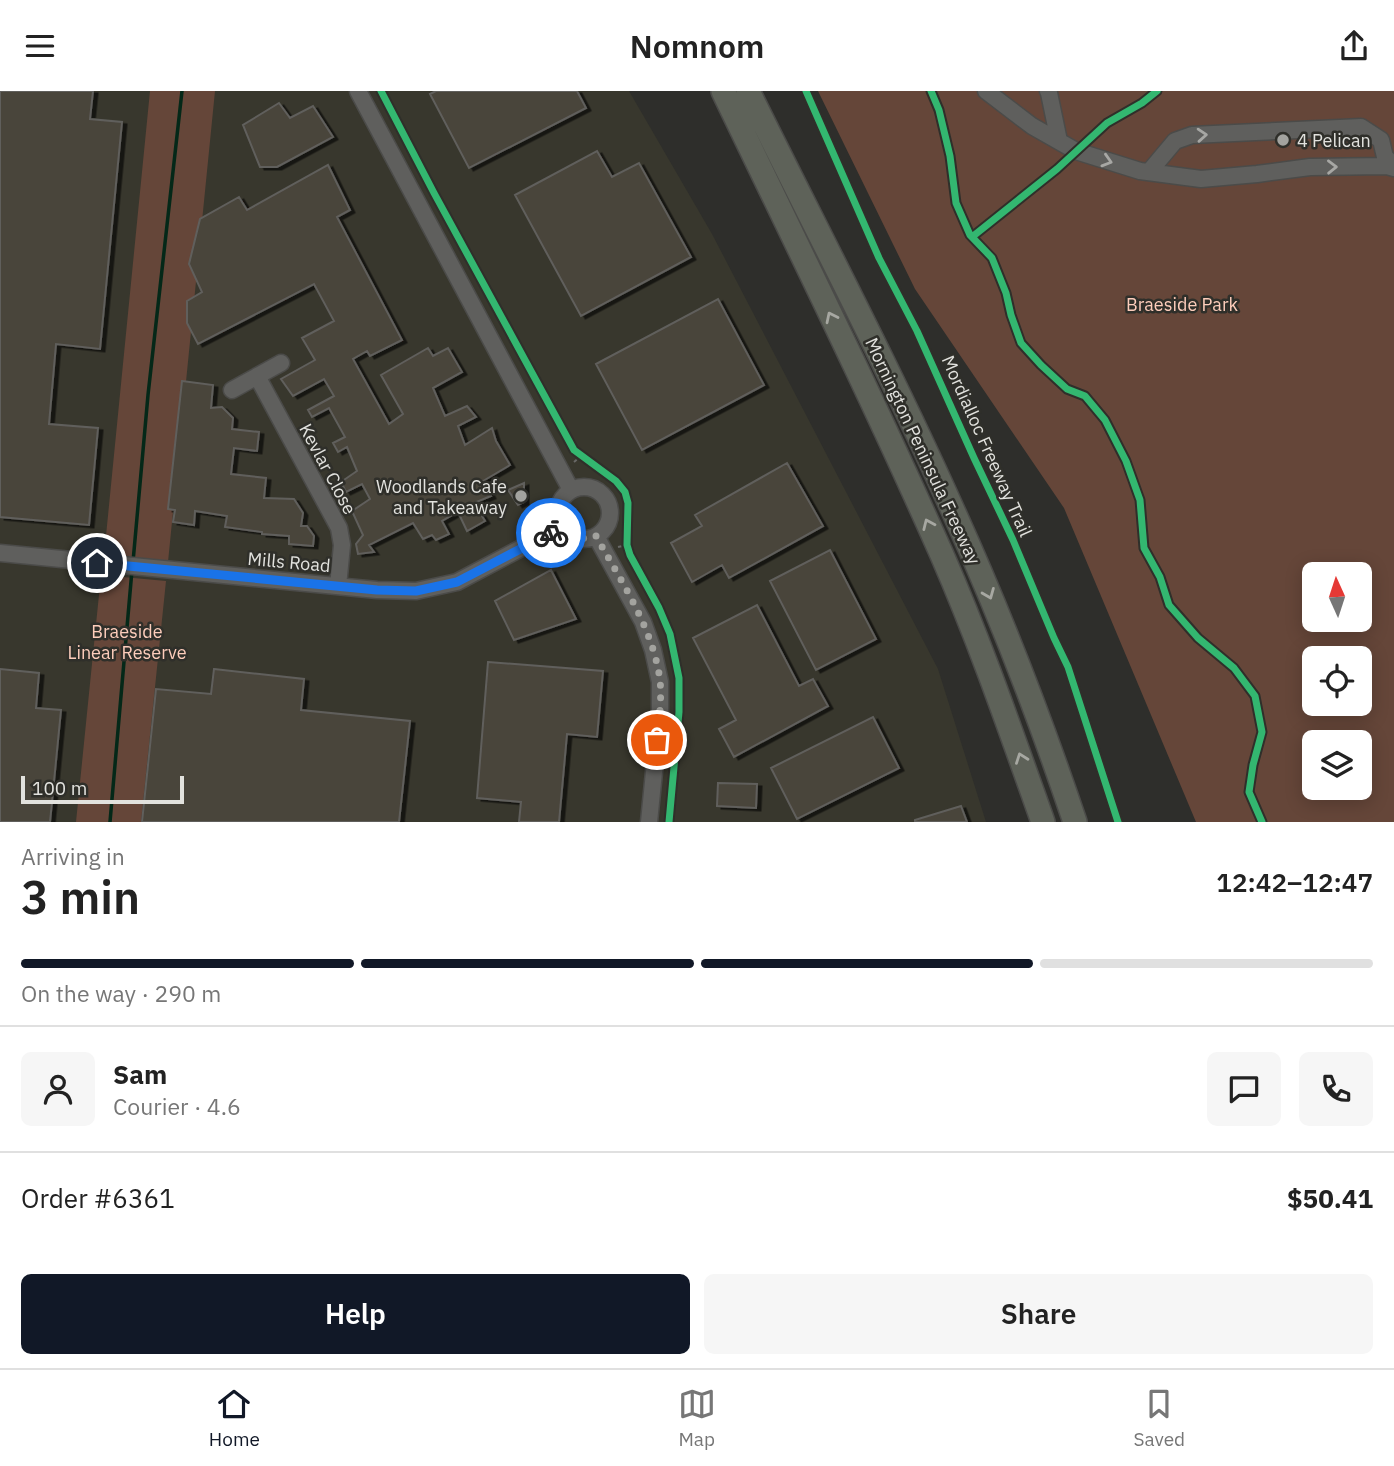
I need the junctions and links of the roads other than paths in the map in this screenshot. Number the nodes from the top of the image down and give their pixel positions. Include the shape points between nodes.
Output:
1 (358, 91) edge
2 (713, 91) edge
3 (723, 91) edge
4 (748, 91) edge
5 (765, 91) edge
6 (986, 91) edge
7 (1048, 91) edge
8 (1059, 141) junction
9 (1394, 166) edge
10 (1149, 172) junction
11 (771, 190) junction
12 (281, 363) dead end
13 (257, 376) junction
14 (232, 390) dead end
15 (571, 490) junction
16 (562, 527) junction
17 (596, 536) junction
18 (969, 547) junction
19 (0, 553) edge
20 (338, 586) junction
21 (649, 822) edge
22 (1044, 822) edge
23 (1075, 822) edge

1 - 15 street
2 - 11 highway
3 - 11 highway, Mornington Peninsula Freeway
4 - 18 highway, Mornington Peninsula Freeway
5 - 18 highway via 794,165 934,461
6 - 8 street
7 - 8 street
8 -> 10 street via 1080,152
10 -> 9 street via 1201,179 1310,167
10 -> 9 street via 1175,141 1192,135 1361,127 1381,140 1385,157
22 -> 11 highway, Mornington Peninsula Freeway via 943,557
12 - 13 street
13 - 14 street
13 - 20 street, Kevlar Close via 338,528 342,545
15 - 16 street via 559,503
15 - 17 street via 586,486 607,500 608,524
16 - 17 street via 573,537
16 - 20 street, Mills Road via 457,582 416,591
17 - 21 street via 643,622 660,681
18 -> 23 highway, Mornington Peninsula Freeway
19 - 20 street, Mills Road

